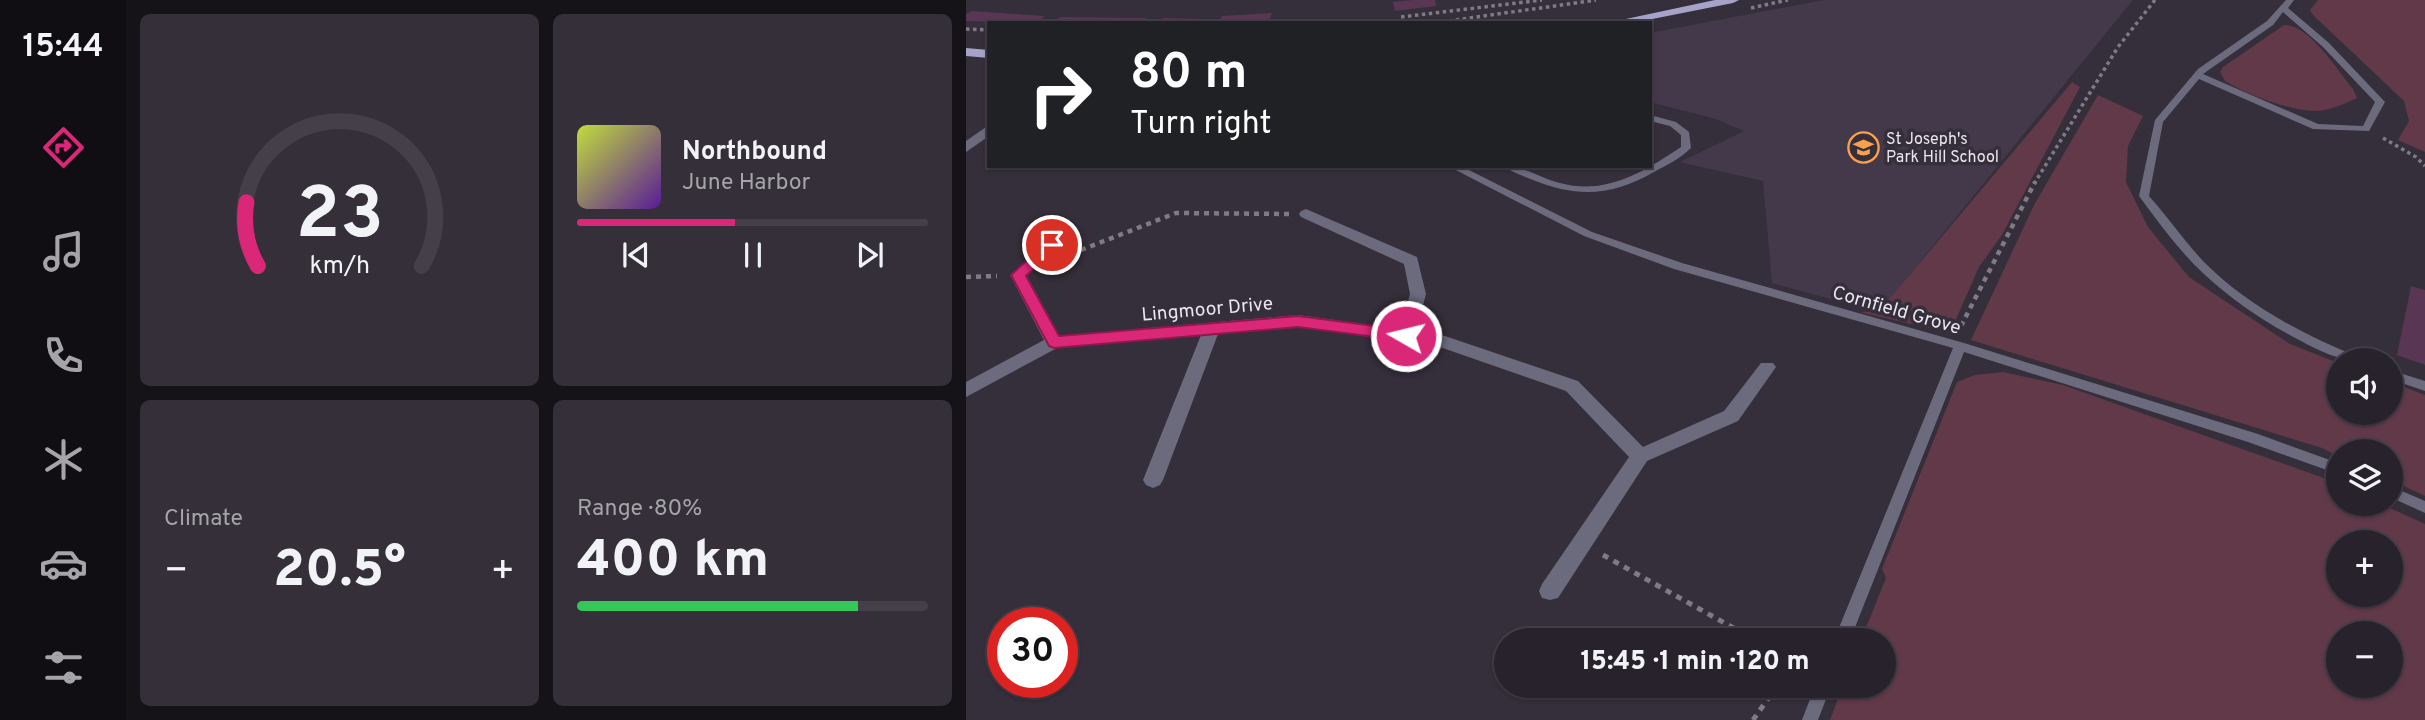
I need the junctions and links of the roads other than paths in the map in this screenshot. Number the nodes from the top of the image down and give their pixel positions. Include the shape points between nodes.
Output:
1 (1733, 0) edge
2 (2286, 4) edge
3 (1623, 21) edge
4 (966, 52) edge
5 (987, 54) edge
6 (2197, 75) junction
7 (1652, 119) edge
8 (987, 131) edge
9 (966, 148) edge
10 (1457, 168) edge
11 (1513, 168) edge
12 (1307, 214) road end
13 (1069, 230) dead end
14 (1212, 328) junction
15 (1406, 336) junction
16 (1054, 342) junction
17 (1959, 346) junction
18 (2327, 348) edge
19 (1767, 367) dead end
20 (2403, 378) edge
21 (2425, 386) edge
22 (966, 390) edge
23 (1640, 456) junction
24 (2326, 465) edge
25 (1153, 480) dead end
26 (2403, 497) edge
27 (2425, 507) edge
28 (1550, 591) dead end
29 (1847, 628) edge
30 (1818, 698) edge
31 (1810, 720) edge

1 - 3 main road
2 - 6 lane via 2270,23
2 - 6 lane via 2380,102 2366,129 2316,127
4 - 5 main road
6 - 18 lane via 2158,122 2144,195 2206,270 2266,316
7 - 11 lane via 1673,124 1685,134 1686,148 1640,178 1590,191 1561,187
8 - 9 street
10 - 17 lane, Cornfield Grove via 1588,234 1678,267
12 - 15 street via 1411,261 1418,294
13 - 16 street via 1018,275
14 - 15 street, Lingmoor Drive via 1298,321
14 - 16 street, Lingmoor Drive
14 - 25 street
15 - 23 street, Lingmoor Drive via 1439,340 1572,386
16 - 22 street, Lingmoor Drive
17 - 24 lane, Cornfield Grove
17 - 29 lane
19 - 23 street via 1731,416
20 - 21 lane
23 - 28 street
26 - 27 lane
30 - 31 lane

